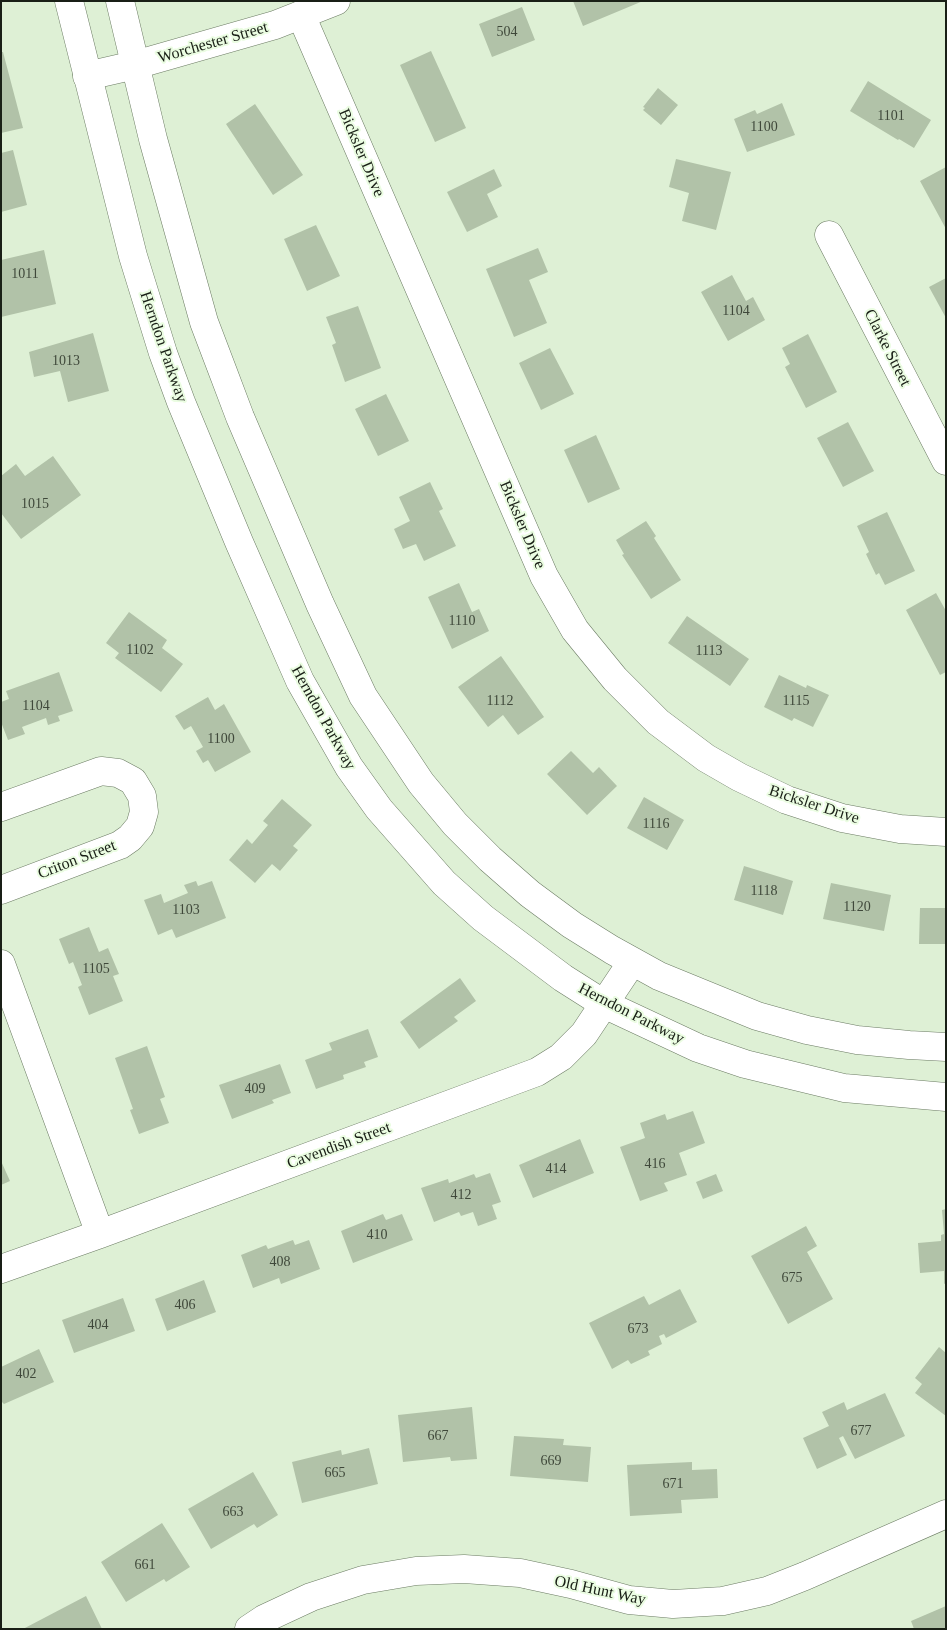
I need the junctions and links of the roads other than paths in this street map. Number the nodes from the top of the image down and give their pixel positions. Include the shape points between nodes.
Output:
1 (69, 1) edge
2 (120, 1) edge
3 (336, 1) edge
4 (301, 15) junction
5 (136, 65) junction
6 (87, 76) junction
7 (829, 235) dead end
8 (946, 461) edge
9 (1, 807) edge
10 (946, 832) edge
11 (1, 890) edge
12 (632, 962) junction
13 (1, 964) edge
14 (604, 1004) junction
15 (946, 1047) edge
16 (946, 1097) edge
17 (100, 1234) junction
18 (1, 1269) edge
19 (946, 1514) edge
20 (249, 1629) edge

1 - 6 street, Herndon Parkway
2 - 5 street
3 - 4 street, Worchester Street
4 - 5 street, Worchester Street
4 - 10 street, Bicksler Drive via 544,576 575,630 615,679 658,722 739,778 786,800 842,818 900,829
5 - 6 street, Worchester Street
5 - 12 street via 153,139 222,372 320,604 363,696 421,783 490,860 572,925
6 - 14 street, Herndon Parkway via 133,256 166,361 239,542 300,681 323,724 379,809 444,883 523,949
7 - 8 street, Clarke Street
9 - 11 street, Criton Street via 101,771 118,773 132,781 142,796 144,812 140,826 120,844
12 - 14 street, Cavendish Street
12 - 15 street via 756,1016 857,1040
13 - 17 street
14 - 16 street, Herndon Parkway via 698,1048 745,1064 844,1088
14 - 17 street, Cavendish Street via 584,1034 561,1057 537,1072
17 - 18 street, Cavendish Street
19 - 20 street, Old Hunt Way via 775,1588 723,1602 673,1604 629,1600 520,1573 464,1568 416,1571 363,1580 311,1596

